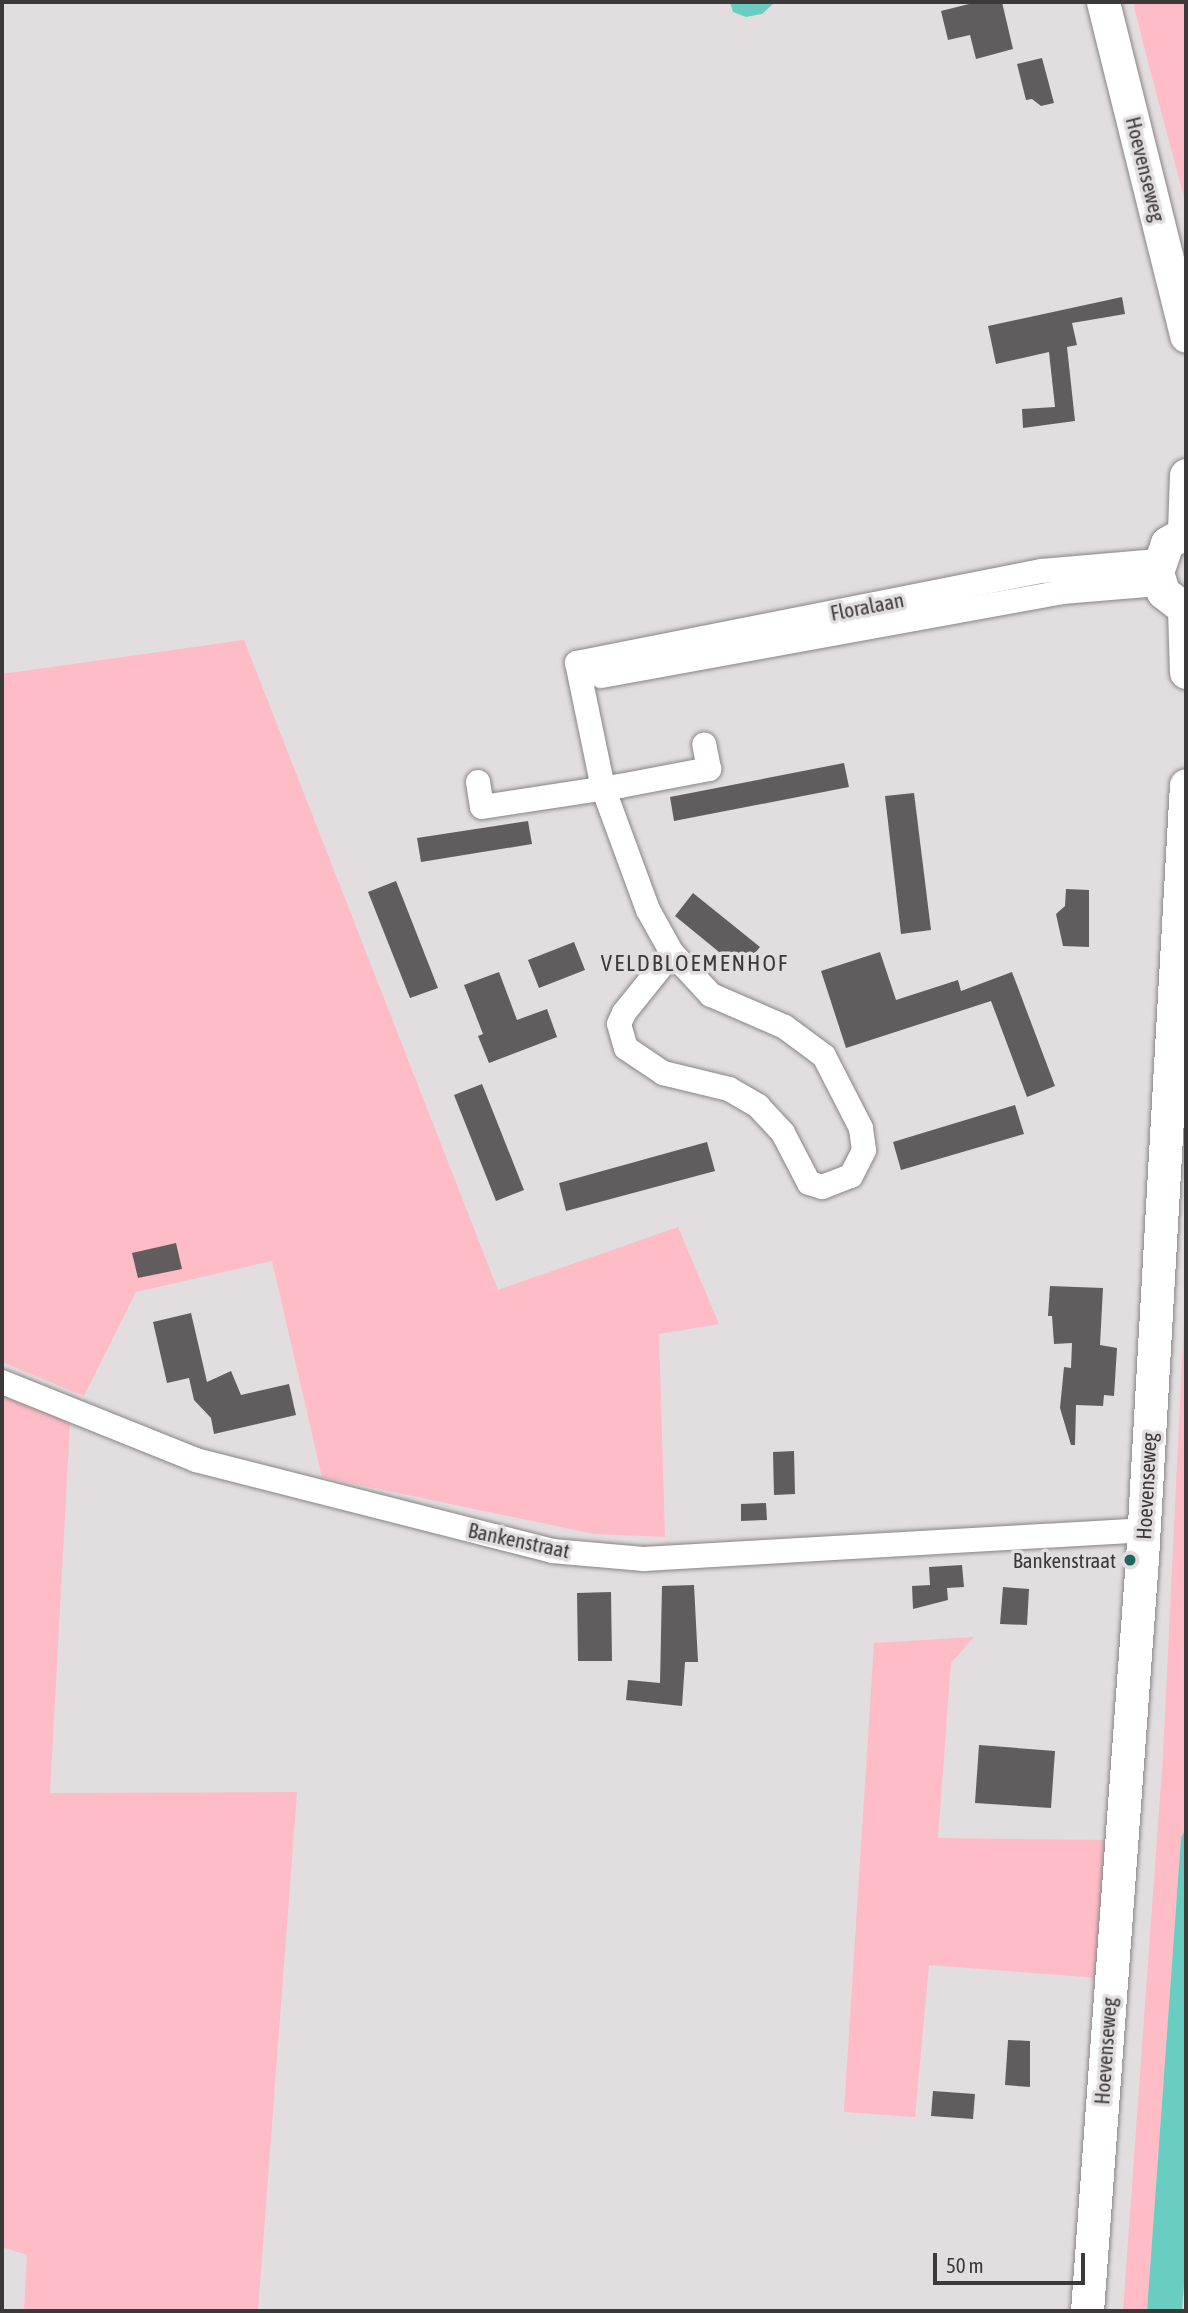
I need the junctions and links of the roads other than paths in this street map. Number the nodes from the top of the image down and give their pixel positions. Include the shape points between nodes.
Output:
1 (1103, 2) edge
2 (1186, 336) edge
3 (1186, 475) edge
4 (1185, 532) edge
5 (1158, 572) junction
6 (1185, 609) edge
7 (1186, 672) edge
8 (704, 744) dead end
9 (478, 782) dead end
10 (1186, 785) edge
11 (603, 788) junction
12 (672, 953) junction
13 (2, 1381) edge
14 (1143, 1531) junction
15 (1087, 2311) edge

1 - 2 main road, Hoevenseweg
3 - 4 main road
4 - 5 main road via 1167,543
5 - 6 main road via 1169,600
5 - 11 street, Floralaan via 1042,571 578,671
6 - 7 main road
8 - 11 street via 709,769
9 - 11 street via 482,807
10 - 14 main road, Hoevenseweg
11 - 12 street via 630,869
12 - 12 street via 624,1013 619,1024 626,1048 663,1073 729,1089 758,1106 783,1133 809,1183 822,1187 851,1175 864,1150 861,1128 824,1056 785,1027 711,995
13 - 14 street, Bankenstraat via 196,1460 552,1551 644,1559
14 - 15 main road, Hoevenseweg

